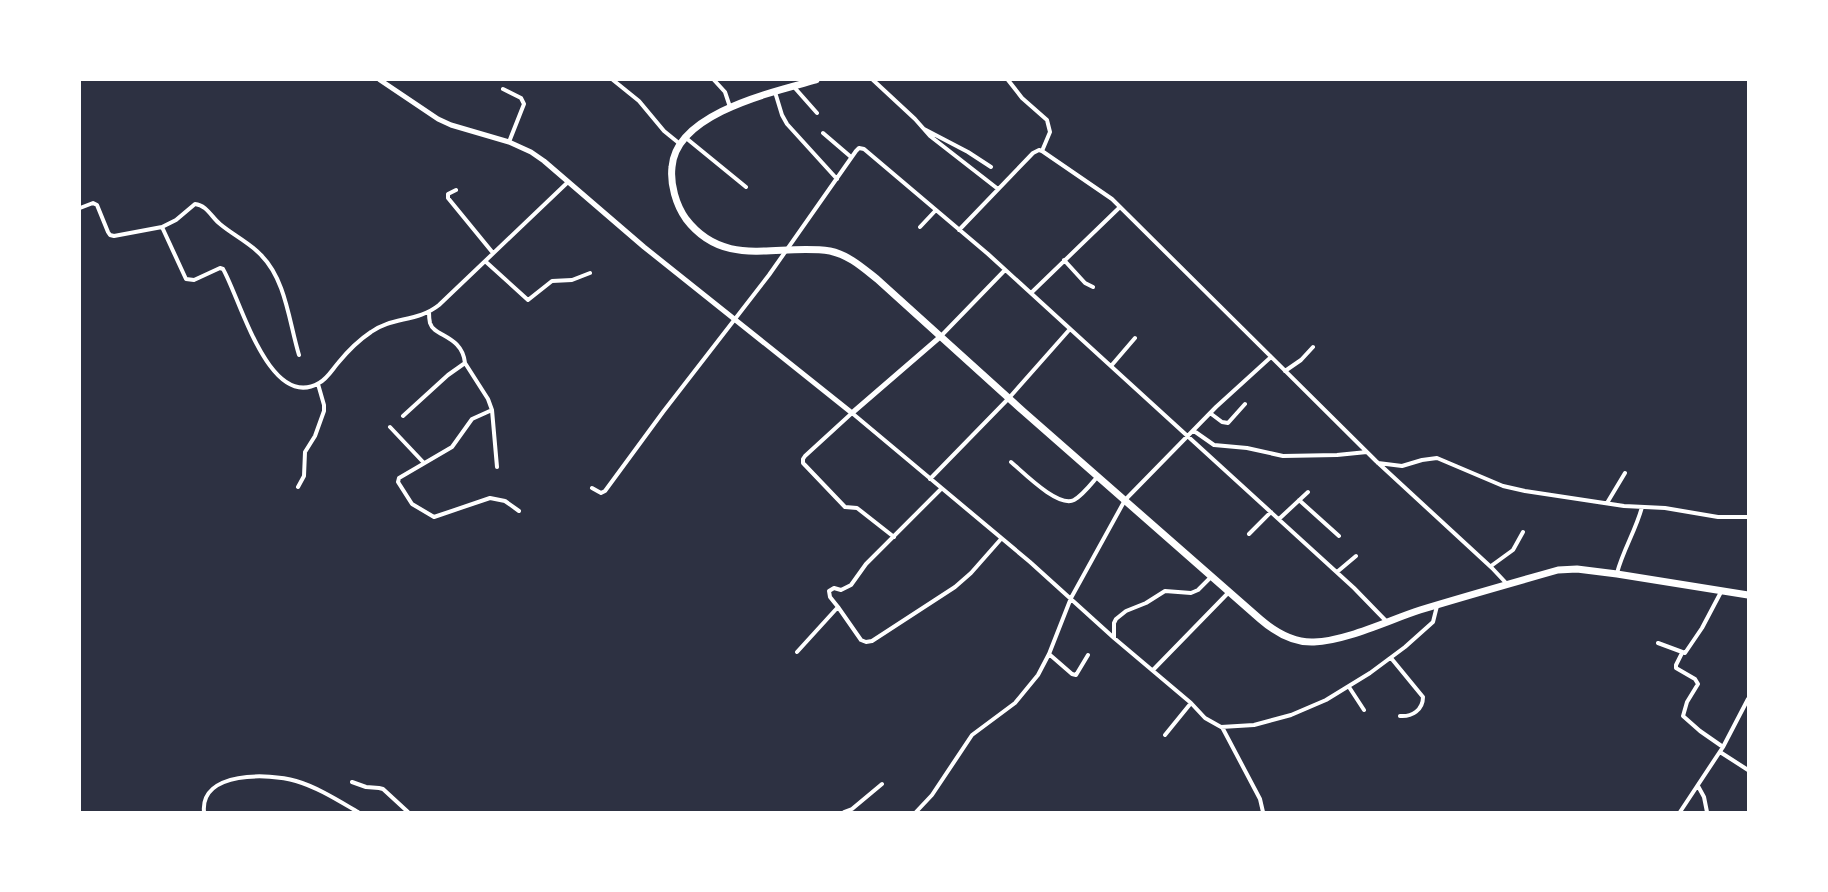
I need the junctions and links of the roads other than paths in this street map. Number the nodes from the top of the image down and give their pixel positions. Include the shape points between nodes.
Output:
1 (380, 80) edge
2 (613, 80) edge
3 (714, 80) edge
4 (816, 80) edge
5 (873, 80) edge
6 (1008, 80) edge
7 (793, 86) junction
8 (503, 89) dead end
9 (775, 92) junction
10 (730, 107) junction
11 (817, 113) dead end
12 (924, 129) junction
13 (823, 133) dead end
14 (686, 138) junction
15 (509, 142) junction
16 (680, 144) junction
17 (1042, 151) junction
18 (851, 157) junction
19 (991, 167) dead end
20 (837, 179) junction
21 (568, 182) junction
22 (746, 188) dead end
23 (998, 189) junction
24 (456, 190) dead end
25 (1120, 207) junction
26 (80, 208) edge
27 (936, 210) junction
28 (162, 227) junction
29 (920, 227) dead end
30 (959, 230) junction
31 (787, 250) junction
32 (493, 253) junction
33 (1064, 260) junction
34 (484, 261) junction
35 (1005, 270) junction
36 (590, 273) dead end
37 (1093, 287) dead end
38 (1031, 293) junction
39 (429, 312) junction
40 (734, 320) junction
41 (1070, 329) junction
42 (940, 337) junction
43 (1135, 338) dead end
44 (1313, 347) dead end
45 (299, 355) dead end
46 (1271, 357) junction
47 (465, 363) junction
48 (1111, 366) junction
49 (1285, 371) junction
50 (318, 384) junction
51 (1009, 398) junction
52 (1245, 404) dead end
53 (492, 410) junction
54 (852, 413) junction
55 (1210, 414) junction
56 (403, 416) dead end
57 (390, 427) dead end
58 (1194, 430) junction
59 (1189, 437) junction
60 (1369, 453) junction
61 (1011, 462) dead end
62 (1377, 462) junction
63 (424, 464) junction
64 (497, 467) dead end
65 (1625, 473) dead end
66 (1098, 476) junction
67 (930, 479) junction
68 (298, 487) dead end
69 (592, 488) dead end
70 (941, 489) junction
71 (1308, 492) dead end
72 (1125, 500) junction
73 (1299, 500) junction
74 (1607, 503) junction
75 (1642, 507) junction
76 (519, 511) dead end
77 (1271, 512) junction
78 (1749, 517) edge
79 (1279, 519) junction
80 (1523, 532) dead end
81 (1249, 534) dead end
82 (1339, 536) dead end
83 (894, 537) junction
84 (1001, 539) junction
85 (1356, 556) dead end
86 (1491, 566) junction
87 (1337, 572) junction
88 (1617, 574) junction
89 (1212, 576) junction
90 (1508, 585) junction
91 (1229, 591) junction
92 (1721, 591) junction
93 (1749, 595) edge
94 (1071, 598) junction
95 (1437, 606) junction
96 (838, 607) junction
97 (1388, 622) junction
98 (1114, 638) junction
99 (1658, 643) dead end
100 (797, 652) dead end
101 (1682, 653) junction
102 (1049, 654) junction
103 (1088, 655) dead end
104 (1391, 658) junction
105 (1153, 670) junction
106 (1349, 687) junction
107 (1748, 699) edge
108 (1191, 703) junction
109 (1364, 710) dead end
110 (1400, 716) dead end
111 (1221, 727) junction
112 (1165, 735) dead end
113 (1723, 747) junction
114 (1720, 752) junction
115 (1749, 770) edge
116 (352, 782) dead end
117 (882, 784) dead end
118 (1698, 786) junction
119 (846, 812) edge
120 (204, 813) edge
121 (358, 813) edge
122 (408, 813) edge
123 (916, 813) edge
124 (1263, 813) edge
125 (1680, 813) edge
126 (1707, 813) edge

1 - 15 street via 438,119
2 - 16 street
3 - 10 street via 725,92
4 - 7 highway
5 - 12 street
6 - 17 street via 1047,120 1050,132
7 - 9 highway
7 - 11 street
8 - 15 street via 521,98 524,104
9 - 10 highway
9 - 20 street via 787,124
10 - 14 highway via 695,127
12 - 19 street
12 - 23 street
13 - 18 street
14 - 16 highway
14 - 22 street
15 - 21 street via 531,152
16 - 31 highway via 672,167 673,185 681,212 690,224 718,246
17 - 23 street via 1033,153
17 - 25 street
18 - 20 street
18 - 27 street via 859,148 864,149
20 - 31 street
21 - 32 street
21 - 40 street
23 - 30 street
24 - 32 street via 448,198
25 - 33 street
25 - 46 street
26 - 28 street via 97,205 112,236
27 - 29 street
27 - 30 street
28 - 45 street via 200,204 260,253 285,296
28 - 50 street via 186,279 194,280 223,269 259,348 276,375 295,387
30 - 35 street
31 - 40 street
31 - 42 highway via 830,251 856,262
32 - 34 street
33 - 37 street
33 - 38 street
34 - 36 street via 528,300 552,281 572,280
34 - 39 street
35 - 38 street
35 - 42 street
38 - 41 street
39 - 47 street via 432,328 452,339
39 - 50 street via 380,325
40 - 54 street
40 - 69 street via 606,491 601,493
41 - 48 street
41 - 51 street
42 - 51 highway
42 - 54 street
43 - 48 street
44 - 49 street
46 - 49 street
46 - 55 street
47 - 53 street
47 - 56 street
48 - 59 street
49 - 60 street
50 - 68 street via 324,411 305,452 304,476
51 - 66 highway
51 - 67 street
52 - 55 street via 1228,423
53 - 63 street via 472,419 455,444
53 - 64 street
54 - 67 street
54 - 83 street via 803,459 805,465 845,507 858,508
55 - 58 street
57 - 63 street
58 - 59 street
58 - 60 street via 1214,445 1283,456
59 - 72 street
59 - 77 street
60 - 62 street
61 - 66 street via 1047,492 1068,502
62 - 74 street via 1402,466 1437,458 1503,486
62 - 86 street
63 - 76 street via 398,482 412,504 431,516 490,498 505,501
65 - 74 street
66 - 72 highway
67 - 70 street
70 - 83 street
70 - 84 street
71 - 73 street
72 - 89 highway
72 - 94 street
73 - 79 street
73 - 82 street
74 - 75 street
75 - 78 street
75 - 88 street
77 - 79 street
77 - 81 street
79 - 87 street
80 - 86 street via 1513,550
83 - 96 street via 850,585 829,591
84 - 94 street
84 - 96 street via 955,587 869,642 861,640
85 - 87 street
86 - 90 street
87 - 97 street
88 - 90 highway via 1558,570
88 - 92 highway
89 - 91 highway
89 - 98 street via 1198,590 1186,594 1165,591 1126,611 1114,623
90 - 95 highway
91 - 97 highway via 1269,626 1299,641 1325,641
91 - 105 street
92 - 93 highway
92 - 101 street via 1702,628
94 - 98 street
94 - 102 street
95 - 97 highway
95 - 104 street via 1433,622
96 - 100 street
98 - 105 street
99 - 101 street
101 - 113 street via 1676,668 1698,684 1683,716
102 - 103 street via 1076,675
102 - 123 street via 1015,704 972,735
104 - 106 street
104 - 110 street via 1423,697 1423,705 1417,711
105 - 108 street
106 - 109 street
106 - 111 street via 1291,715 1254,725
107 - 113 street
108 - 111 street
108 - 112 street
111 - 124 street via 1260,799
113 - 114 street
114 - 115 street
114 - 118 street
116 - 122 street via 383,789
117 - 119 street
118 - 125 street
118 - 126 street
120 - 121 street via 207,796 225,780 263,776 299,782

